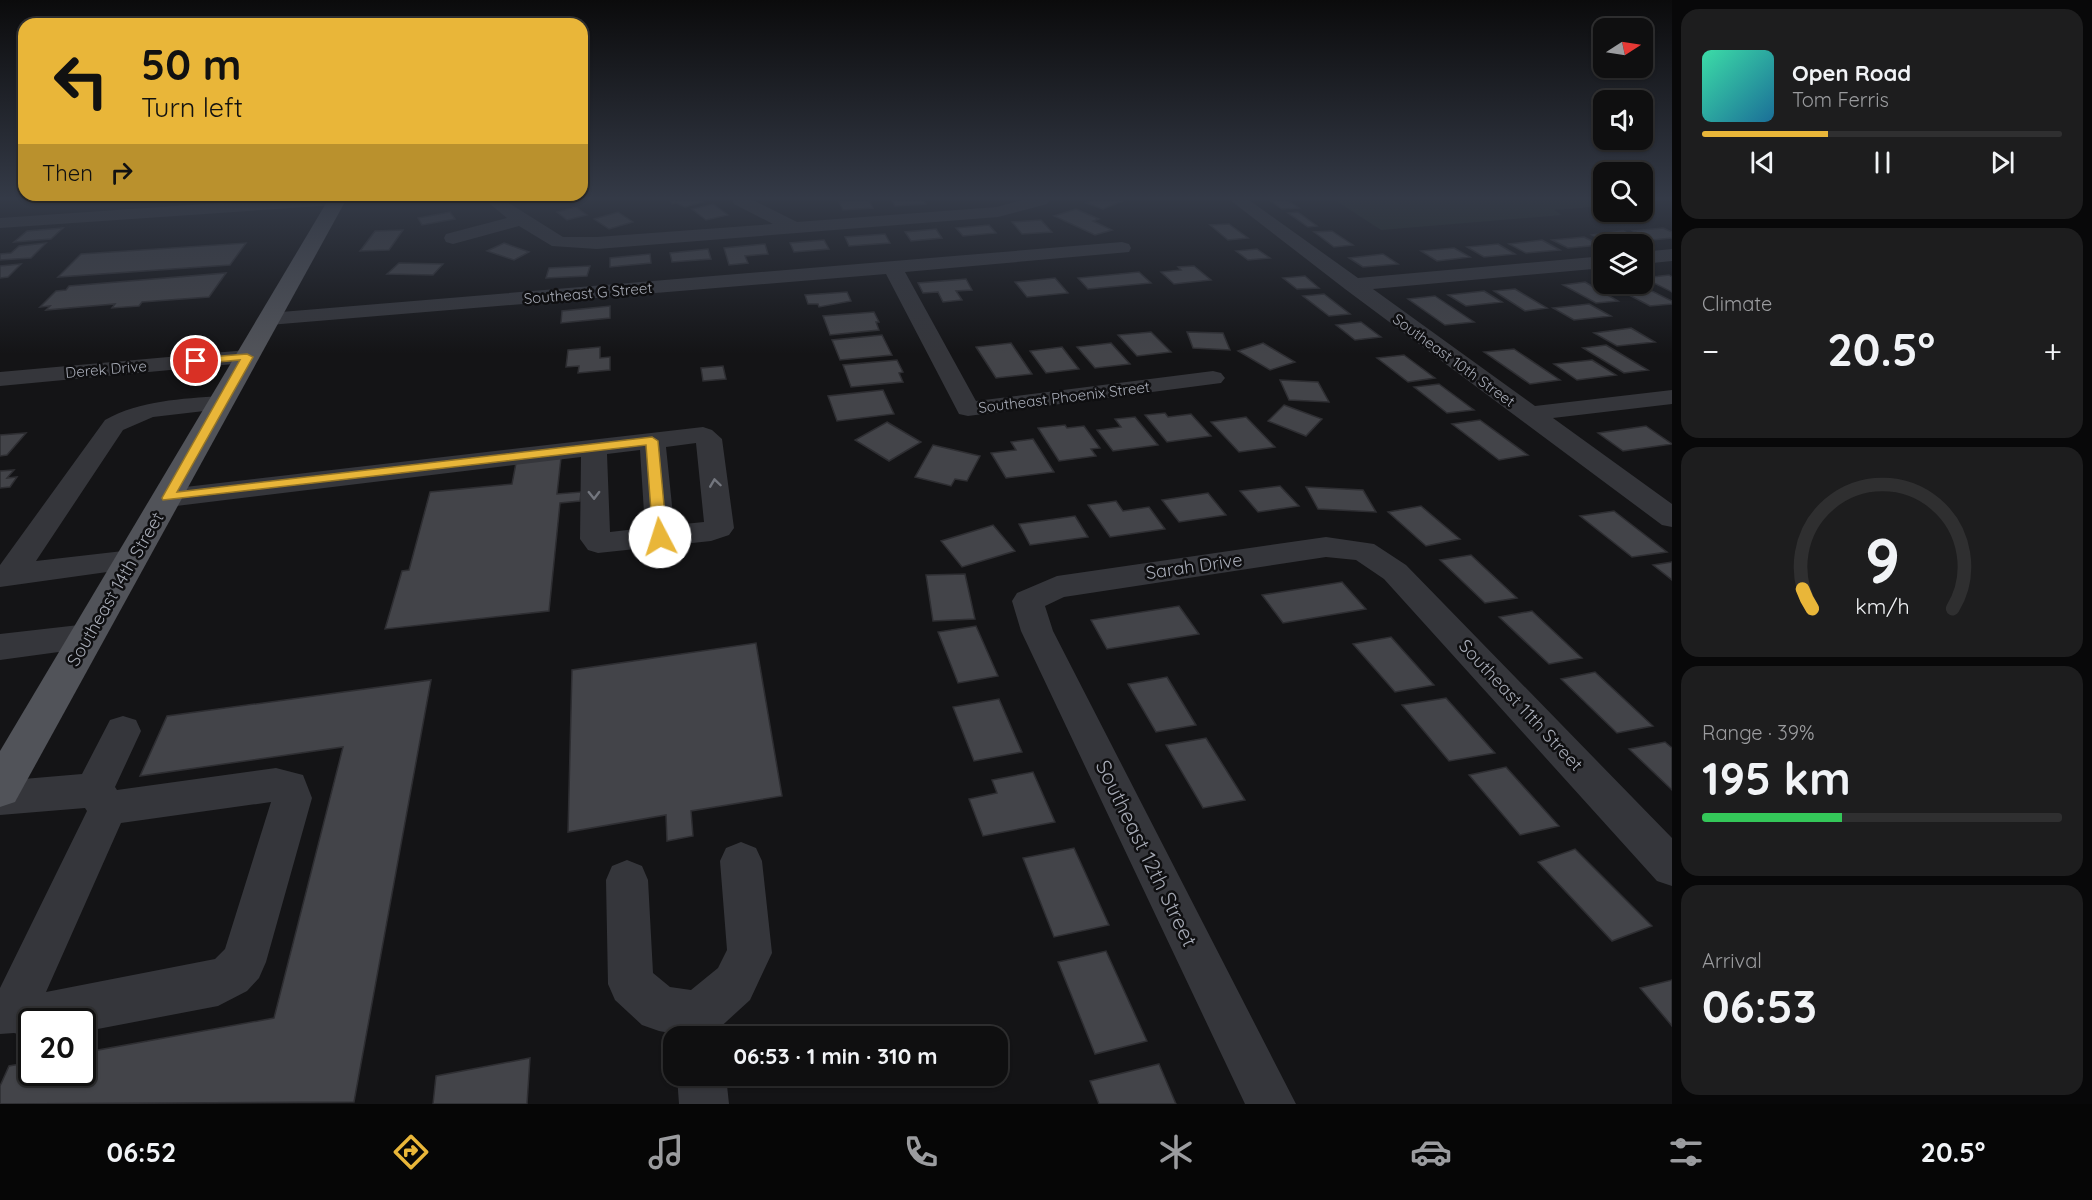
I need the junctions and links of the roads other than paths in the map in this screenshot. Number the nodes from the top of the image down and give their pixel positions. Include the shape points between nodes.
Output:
1 (307, 252) edge
2 (1079, 252) edge
3 (1307, 252) edge
4 (1672, 255) edge
5 (1653, 257) edge
6 (1593, 263) edge
7 (892, 267) junction
8 (1352, 285) junction
9 (269, 320) junction
10 (247, 357) junction
11 (1213, 378) dead end
12 (0, 379) edge
13 (1672, 397) edge
14 (221, 403) junction
15 (1527, 414) junction
16 (652, 441) junction
17 (594, 447) junction
18 (168, 498) junction
19 (1672, 518) edge
20 (660, 537) junction
21 (1363, 551) joint
22 (132, 560) junction
23 (6, 575) edge
24 (1028, 601) joint
25 (88, 636) junction
26 (0, 647) edge
27 (123, 731) dead end
28 (0, 789) edge
29 (0, 798) edge
30 (101, 799) junction
31 (741, 861) dead end
32 (1672, 867) edge
33 (627, 880) dead end
34 (7, 1010) edge
35 (698, 1026) edge
36 (703, 1086) edge
37 (704, 1104) edge
38 (1271, 1104) edge

1 - 9 main road, Southeast 14th Street
2 - 7 street, Southeast G Street
3 - 8 street, Southeast 10th Street
4 - 5 street
6 - 8 street
7 - 9 street, Southeast G Street
7 - 11 street, Southeast Phoenix Street via 968,409
8 - 15 street, Southeast 10th Street
9 - 10 main road, Southeast 14th Street
10 - 12 street, Derek Drive
10 - 14 main road, Southeast 14th Street
13 - 15 street
14 - 18 main road, Southeast 14th Street
14 - 23 street via 146,411 129,415 114,425
15 - 19 street, Southeast 10th Street
16 - 17 street
16 - 20 street
20 -> 16 street via 719,528 709,439 703,435
17 - 18 street
17 -> 20 street via 598,543
18 - 22 main road, Southeast 14th Street
21 - 24 street, Sarah Drive via 1326,547 1057,586
21 - 32 street, Southeast 11th Street via 1395,572
22 - 23 street
22 - 25 main road, Southeast 14th Street
24 - 38 street, Southeast 12th Street via 1037,631
25 - 26 street
25 - 28 main road, Southeast 14th Street
27 - 30 street
29 - 30 street
30 - 34 street
30 - 34 street via 289,787 292,798 243,962 218,983 39,1017
31 - 35 street via 750,953 734,984
33 - 35 street via 631,984 659,1008
36 - 37 street

